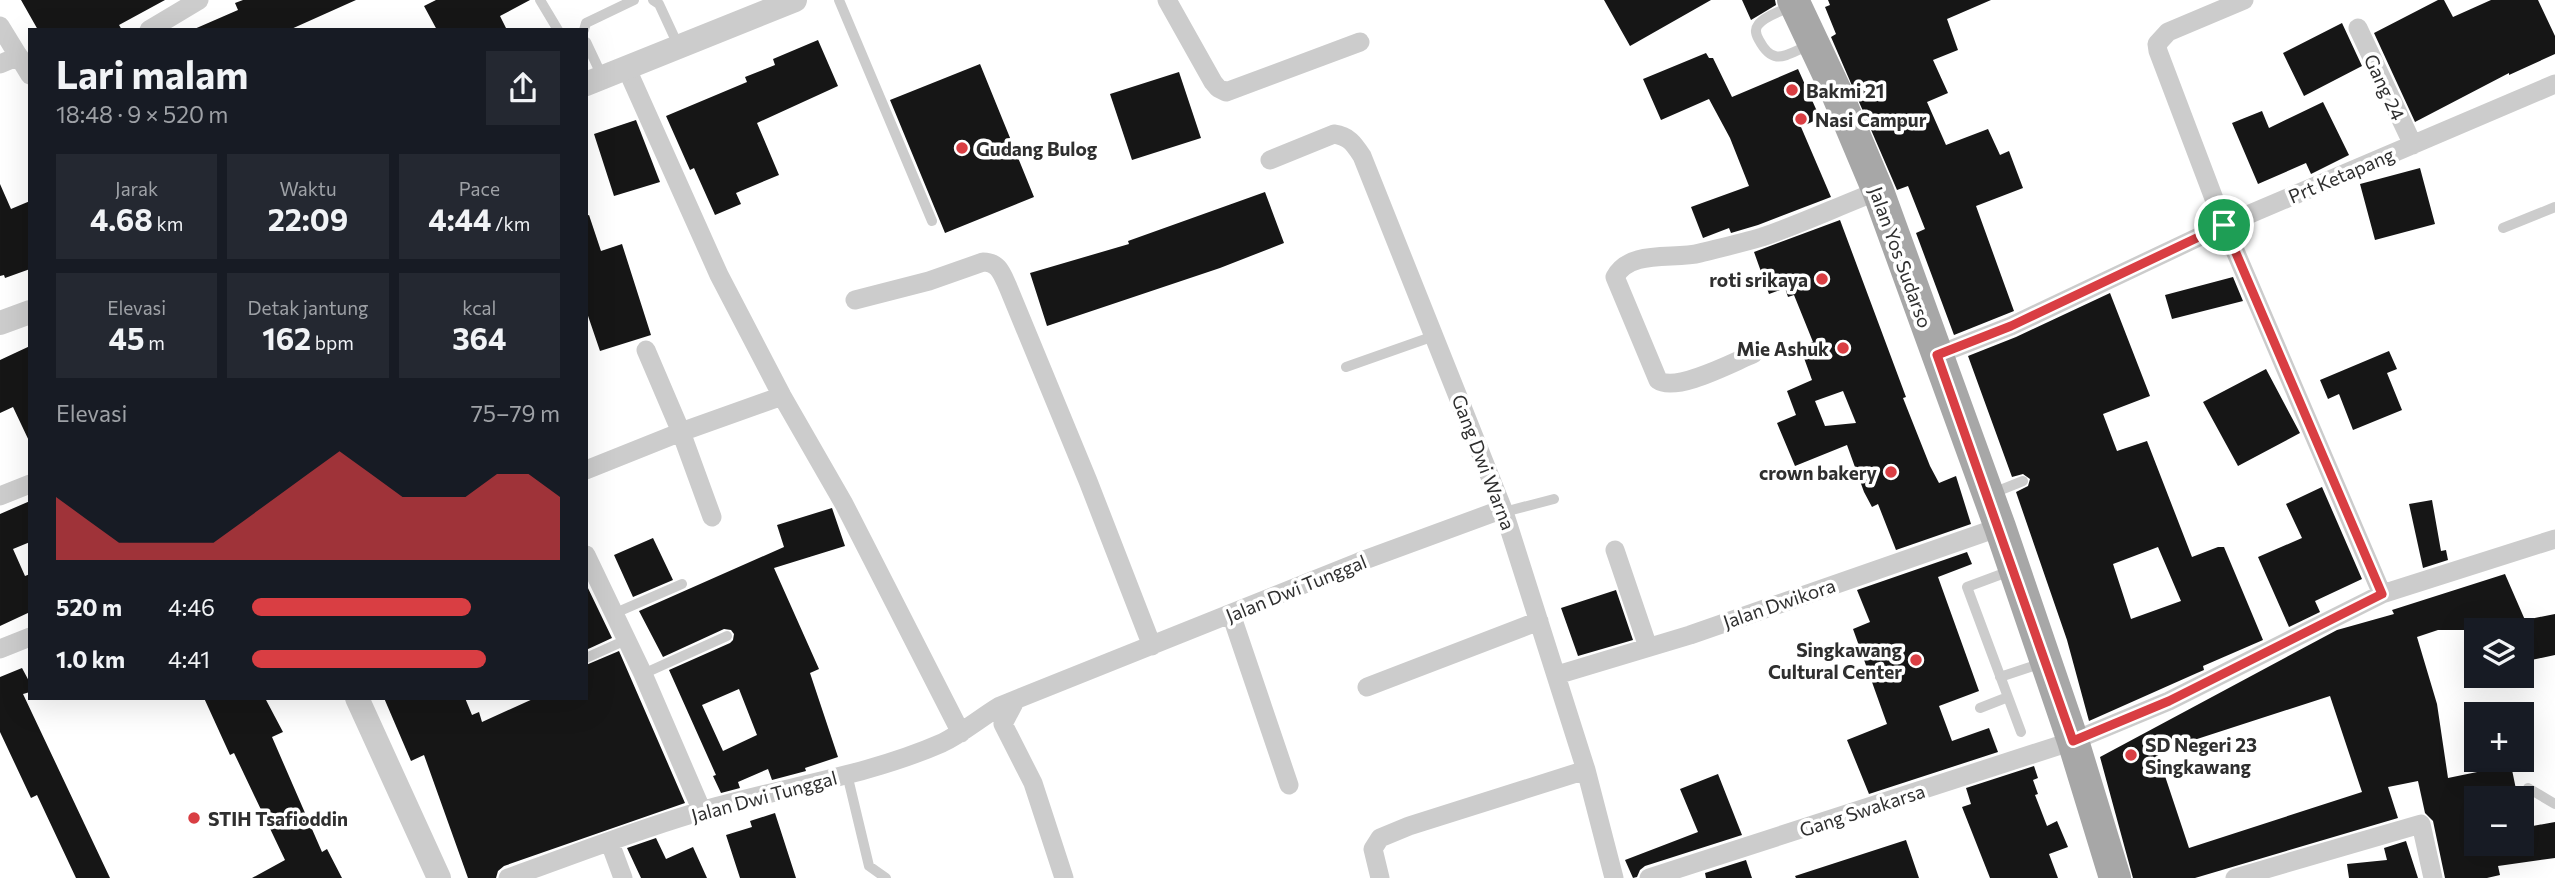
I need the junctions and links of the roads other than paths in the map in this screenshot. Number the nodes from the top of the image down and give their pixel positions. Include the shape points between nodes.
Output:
1 (199, 0) edge
2 (540, 0) edge
3 (634, 0) edge
4 (653, 0) edge
5 (795, 0) edge
6 (839, 0) edge
7 (1167, 0) edge
8 (2244, 0) edge
9 (1794, 2) edge
10 (0, 26) edge
11 (152, 28) edge
12 (557, 28) edge
13 (583, 28) edge
14 (2358, 28) dead end
15 (1360, 42) dead end
16 (1814, 44) junction
17 (678, 46) junction
18 (588, 52) edge
19 (19, 56) junction
20 (0, 64) edge
21 (626, 67) junction
22 (28, 72) edge
23 (594, 80) edge
24 (2555, 84) edge
25 (2413, 145) junction
26 (1270, 160) dead end
27 (1878, 191) junction
28 (2555, 206) edge
29 (932, 221) dead end
30 (2224, 225) junction
31 (2502, 228) dead end
32 (855, 300) dead end
33 (28, 313) edge
34 (0, 323) edge
35 (1434, 336) junction
36 (646, 350) dead end
37 (1753, 354) dead end
38 (1937, 355) junction
39 (1346, 367) dead end
40 (782, 396) junction
41 (681, 432) junction
42 (588, 469) edge
43 (2023, 481) dead end
44 (28, 485) edge
45 (1986, 495) junction
46 (0, 496) edge
47 (1554, 499) dead end
48 (1504, 511) junction
49 (712, 517) dead end
50 (2000, 527) junction
51 (2555, 539) edge
52 (1615, 550) dead end
53 (588, 559) edge
54 (2014, 569) junction
55 (682, 584) dead end
56 (2382, 594) junction
57 (613, 614) junction
58 (1231, 614) junction
59 (1539, 621) junction
60 (727, 636) dead end
61 (28, 638) edge
62 (626, 640) junction
63 (1152, 646) junction
64 (1648, 647) junction
65 (0, 649) edge
66 (588, 657) edge
67 (2046, 662) junction
68 (643, 674) junction
69 (1557, 676) junction
70 (2000, 677) junction
71 (1367, 687) dead end
72 (2008, 698) junction
73 (358, 700) edge
74 (1014, 703) junction
75 (1980, 708) dead end
76 (1003, 724) junction
77 (965, 731) junction
78 (2021, 732) dead end
79 (2073, 741) junction
80 (1586, 770) junction
81 (847, 774) junction
82 (1289, 785) dead end
83 (2534, 792) edge
84 (2555, 804) edge
85 (702, 810) junction
86 (610, 843) junction
87 (439, 878) edge
88 (508, 878) edge
89 (623, 878) edge
90 (886, 878) edge
91 (1064, 878) edge
92 (1381, 878) edge
93 (1614, 878) edge
94 (1649, 878) edge
95 (2115, 878) edge
96 (2235, 878) edge
97 (2432, 878) edge

1 - 11 street
2 - 12 lane
3 - 13 lane
4 - 17 lane
5 - 17 street
6 - 29 lane
7 - 15 street via 1213,82 1226,92
8 - 30 street via 2168,32 2157,44
9 - 16 main road, Jalan Yos Sudarso
9 - 16 lane via 1762,21 1755,33 1766,54 1772,56
10 - 19 street
14 - 25 street, Gang 24
16 - 27 main road, Jalan Yos Sudarso
17 - 21 street
18 - 23 lane
19 - 20 street
19 - 22 street
21 - 23 street
21 - 40 street via 719,275
24 - 25 street, Prt Ketapang
25 - 30 street, Prt Ketapang
26 - 35 street, Gang Dwi Warna via 1334,134 1352,142 1362,156
27 - 37 street via 1762,236 1700,253 1629,263 1619,270 1615,277 1658,380 1664,384 1695,378
27 - 38 main road, Jalan Yos Sudarso
28 - 31 lane
30 - 38 street, Prt Ketapang via 2011,326
30 - 56 street
32 - 63 street via 983,262 997,266
33 - 34 street
35 - 39 lane
35 - 48 street, Gang Dwi Warna
36 - 41 street
38 - 45 main road, Jalan Yos Sudarso
40 - 41 street
40 - 77 street
41 - 42 street
41 - 49 street
43 - 45 lane
44 - 46 street
45 - 50 main road, Jalan Yos Sudarso
47 - 48 lane
48 - 58 street, Jalan Dwi Tunggal
48 - 59 street, Gang Dwi Warna
50 - 54 main road, Jalan Yos Sudarso
50 - 64 street, Jalan Dwikora
51 - 56 street, Gang Swakarsa
52 - 64 street
53 - 57 street
54 - 67 main road, Jalan Yos Sudarso
54 - 70 lane via 1967,587
55 - 57 lane
56 - 79 street, Gang Swakarsa via 2169,701
57 - 62 street
58 - 63 street, Jalan Dwi Tunggal
58 - 82 street
59 - 69 street, Gang Dwi Warna
59 - 71 street
60 - 68 lane
61 - 65 street
62 - 66 lane
62 - 68 street
63 - 74 street, Jalan Dwi Tunggal
64 - 69 street, Jalan Dwikora
67 - 70 lane
67 - 79 main road, Jalan Yos Sudarso
68 - 85 street
69 - 80 street, Gang Dwi Warna
70 - 72 lane
72 - 75 lane
72 - 78 lane
73 - 87 street
74 - 76 street
74 - 77 street, Jalan Dwi Tunggal via 987,714
76 - 77 street via 979,732
76 - 91 street via 1033,783
77 - 81 street, Jalan Dwi Tunggal
79 - 94 street, Gang Swakarsa
79 - 95 main road, Jalan Yos Sudarso
80 - 92 street via 1380,838 1373,849
80 - 93 street, Gang Dwi Warna
81 - 85 street, Jalan Dwi Tunggal
81 - 90 lane via 869,866
83 - 84 lane
85 - 86 street, Jalan Dwi Tunggal
86 - 88 street, Jalan Dwi Tunggal
86 - 89 street
96 - 97 street via 2421,824

